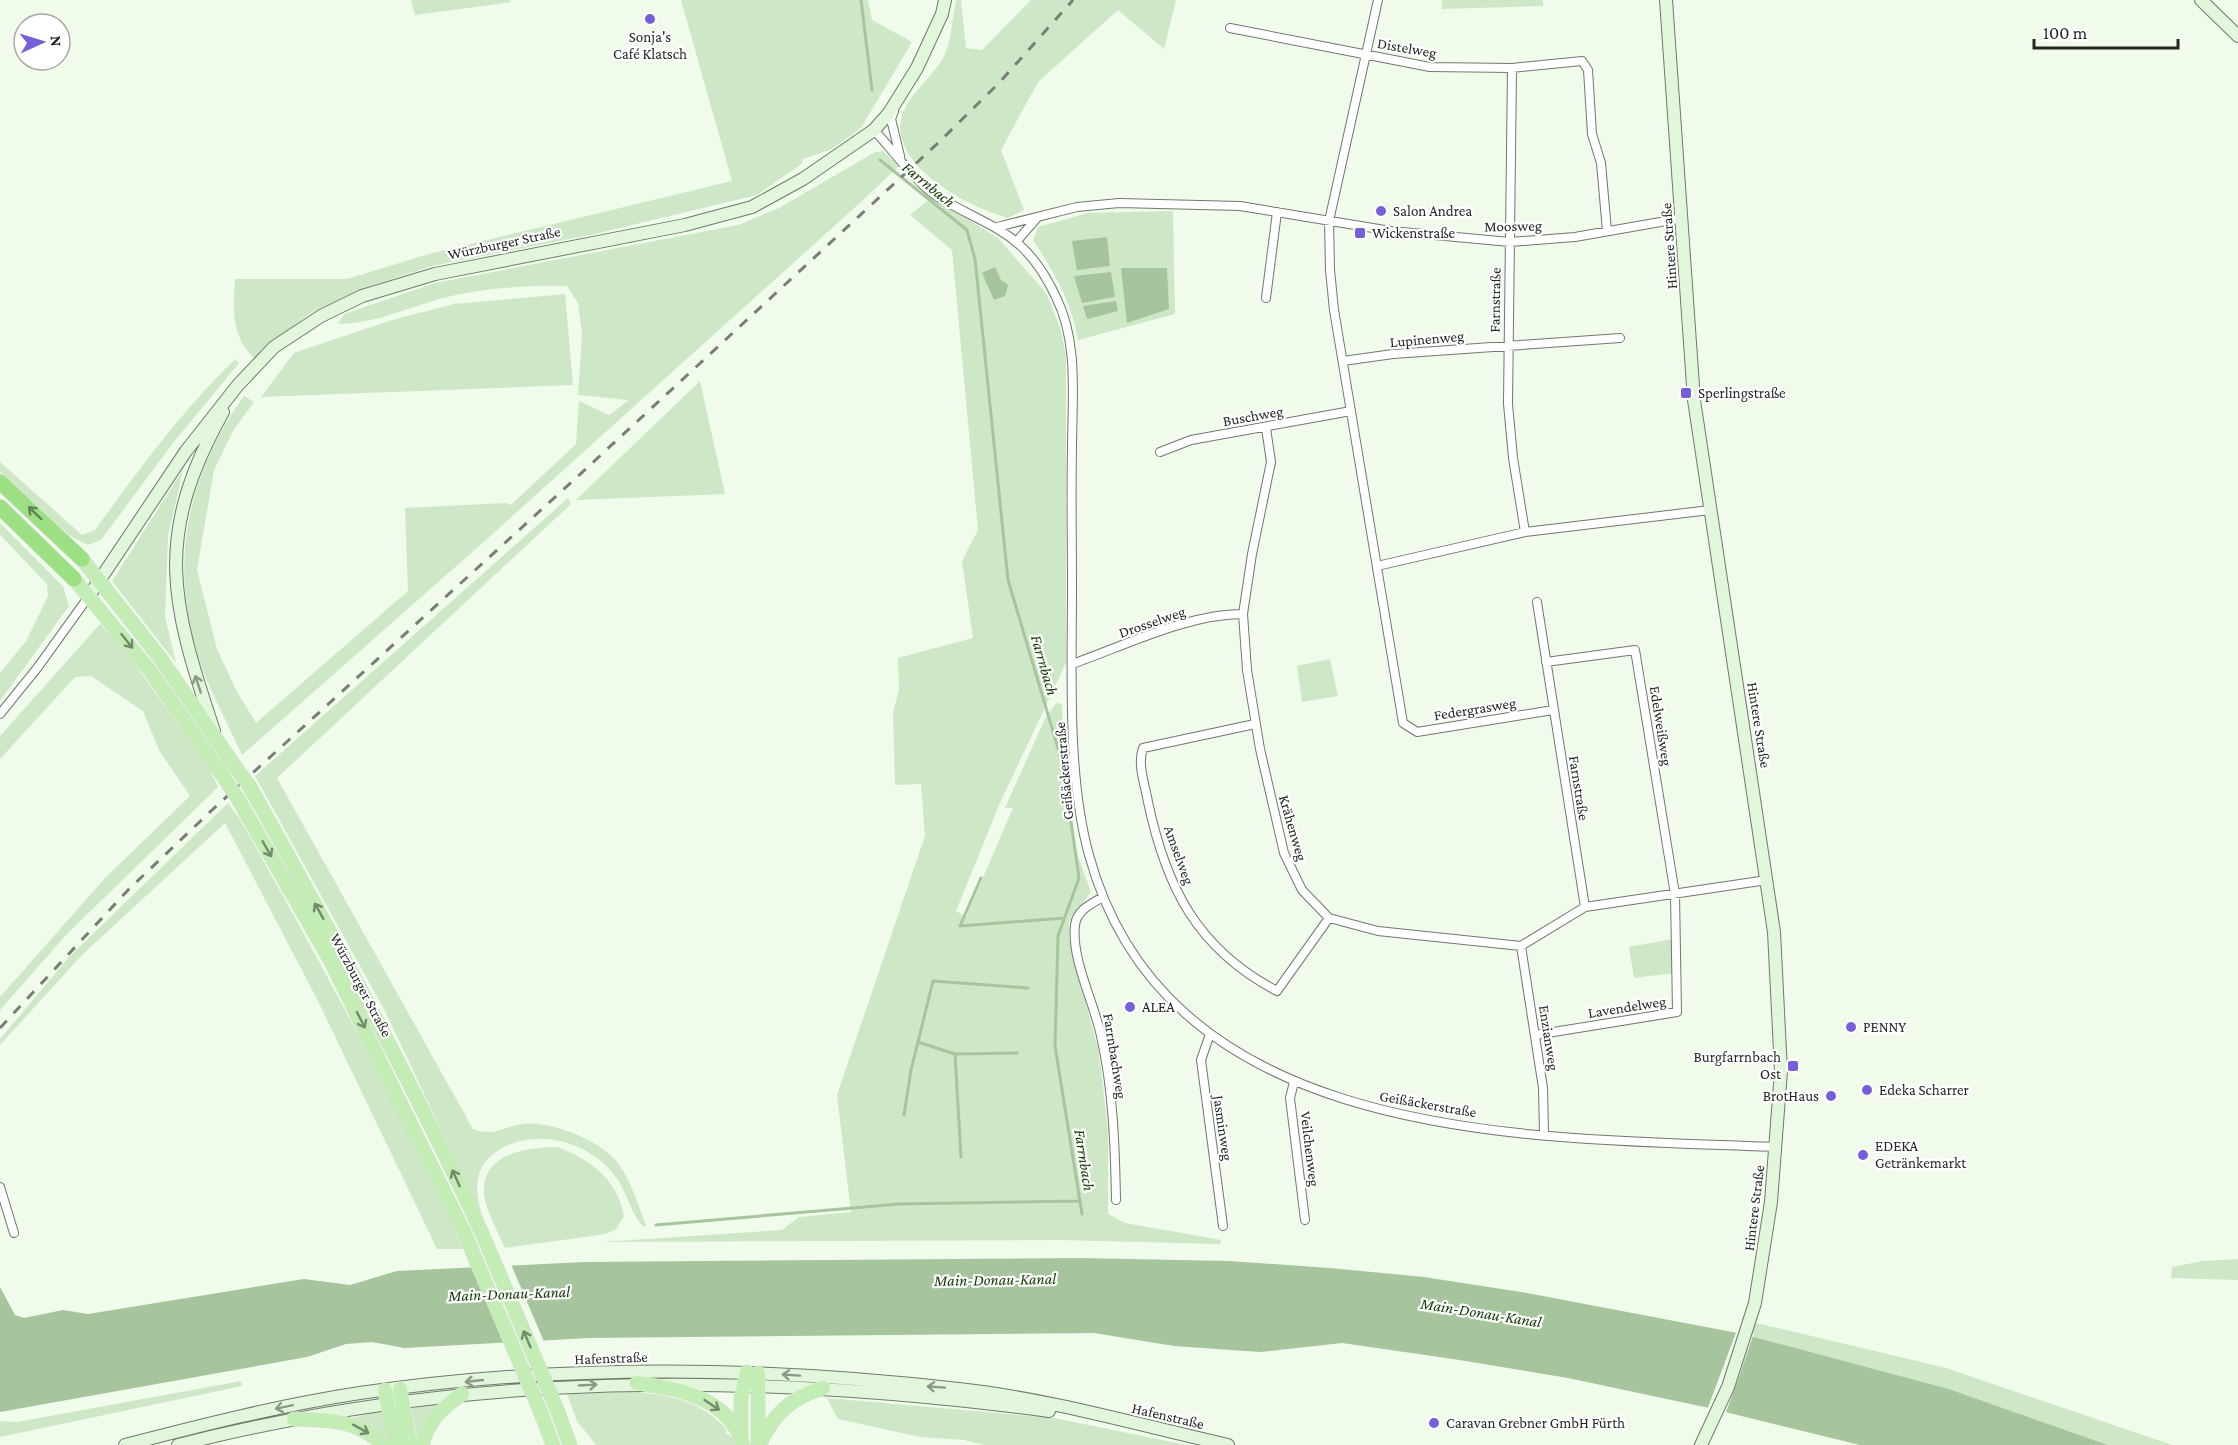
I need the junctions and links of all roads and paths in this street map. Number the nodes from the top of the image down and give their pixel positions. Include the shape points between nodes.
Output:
1 (945, 0) edge
2 (1378, 0) edge
3 (1666, 0) edge
4 (2201, 0) edge
5 (1230, 28) dead end
6 (2238, 36) edge
7 (1366, 55) junction
8 (1512, 68) junction
9 (896, 102) junction
10 (874, 130) junction
11 (901, 160) junction
12 (1277, 212) junction
13 (1037, 218) junction
14 (1683, 218) junction
15 (1329, 221) junction
16 (997, 227) junction
17 (1608, 231) junction
18 (1017, 241) junction
19 (1510, 242) junction
20 (1266, 298) dead end
21 (1620, 338) dead end
22 (1508, 346) junction
23 (1343, 361) junction
24 (238, 385) junction
25 (1352, 411) junction
26 (1266, 428) junction
27 (1160, 452) dead end
28 (0, 482) edge
29 (0, 507) edge
30 (1710, 510) junction
31 (1525, 532) junction
32 (82, 559) joint
33 (1377, 567) junction
34 (74, 579) joint
35 (99, 580) junction
36 (89, 596) junction
37 (1537, 602) dead end
38 (1243, 614) junction
39 (1546, 662) junction
40 (1072, 664) junction
41 (1553, 710) junction
42 (0, 714) edge
43 (1255, 724) junction
44 (217, 740) junction
45 (1767, 880) junction
46 (1675, 894) junction
47 (1103, 897) junction
48 (1585, 907) junction
49 (1329, 918) junction
50 (1521, 946) junction
51 (1210, 1034) junction
52 (1535, 1035) junction
53 (1294, 1082) junction
54 (1544, 1134) junction
55 (1776, 1147) junction
56 (0, 1187) edge
57 (1116, 1200) dead end
58 (1305, 1220) dead end
59 (1222, 1226) dead end
60 (14, 1233) dead end
61 (752, 1378) junction
62 (636, 1383) junction
63 (823, 1388) junction
64 (462, 1394) junction
65 (401, 1395) junction
66 (386, 1397) junction
67 (1101, 1416) junction
68 (294, 1419) junction
69 (742, 1442) edge
70 (125, 1445) edge
71 (178, 1445) edge
72 (382, 1445) edge
73 (396, 1445) edge
74 (410, 1445) edge
75 (422, 1445) edge
76 (553, 1445) edge
77 (570, 1445) edge
78 (758, 1445) edge
79 (1228, 1445) edge
80 (1701, 1445) edge

1 - 9 street, Würzburger Straße via 931,42
2 - 7 street
3 - 14 street, Hintere Straße
4 - 6 street
5 - 7 street, Distelweg
7 - 8 street, Distelweg via 1430,67
7 - 15 street
8 - 17 street, Distelweg via 1582,61 1588,70 1592,134 1601,163
8 - 19 street, Farnstraße
9 - 10 street, Würzburger Straße
9 - 11 street, Geißäckerstraße via 891,119
10 - 11 street, Geißäckerstraße
10 - 24 street, Würzburger Straße via 803,179 752,207 435,274 362,296 321,316 274,348
11 - 16 street, Geißäckerstraße via 931,193
12 - 13 street, Moosweg via 1229,206 1119,203 1077,207
12 - 15 street, Moosweg
12 - 20 street
13 - 16 street, Moosweg
13 - 18 street
14 - 17 street, Moosweg
14 - 30 street, Hintere Straße via 1694,400
15 - 19 street, Moosweg via 1426,236
15 - 23 street via 1330,270
16 - 18 street, Geißäckerstraße
17 - 19 street, Moosweg
18 - 40 street, Geißäckerstraße via 1033,258 1057,299 1071,348
19 - 22 street, Farnstraße
21 - 22 street, Lupinenweg
22 - 23 street, Lupinenweg
22 - 31 street, Farnstraße via 1508,404
23 - 25 street
24 - 35 street, Würzburger Straße via 186,451
44 -> 24 street via 181,625 176,557 184,500 208,438
25 - 26 street, Buschweg
25 - 33 street
26 - 27 street, Buschweg via 1191,440
26 - 38 street, Krähenweg via 1271,462
32 -> 28 highway
29 - 34 highway
30 - 31 street
30 - 45 street, Hintere Straße
31 - 33 street
32 - 35 main road, Würzburger Straße
33 - 41 street, Federgrasweg via 1403,723 1417,732
34 - 36 main road, Würzburger Straße
35 - 36 street
35 - 44 main road, Würzburger Straße via 161,659
36 - 42 street
36 -> 76 main road, Würzburger Straße, bridge via 152,672 223,776 330,960 464,1232
37 - 39 street, Farnstraße
38 - 40 street, Drosselweg via 1224,614 1187,623
38 - 43 street, Krähenweg
39 - 41 street, Farnstraße
39 - 46 street, Edelweißweg via 1635,650
40 - 47 street, Geißäckerstraße via 1078,794 1088,851
41 - 48 street, Farnstraße
43 - 49 street, Krähenweg via 1290,870 1302,890
43 - 49 street, Amselweg via 1143,748 1142,773 1158,847 1171,882 1191,916 1219,949 1258,982 1277,991
77 -> 44 main road, Würzburger Straße, bridge via 481,1231 423,1107 250,788
45 - 46 street
45 - 55 street, Hintere Straße via 1778,983 1781,1071
46 - 48 street
46 - 52 street, Lavendelweg via 1677,1012
47 - 51 street, Geißäckerstraße via 1120,932 1154,982
47 - 57 street, Farrnbachweg via 1082,910 1075,924 1082,971 1105,1057
48 - 50 street
49 - 50 street via 1378,931
50 - 52 street, Enzianweg
51 - 53 street, Geißäckerstraße
51 - 59 street, Jasminweg via 1201,1060
52 - 54 street, Enzianweg via 1543,1088
53 - 54 street, Geißäckerstraße via 1408,1117
53 - 58 street, Veilchenweg via 1290,1098
54 - 55 street, Geißäckerstraße via 1651,1144
55 - 80 street, Hintere Straße via 1755,1303 1728,1387
56 - 60 street
61 - 62 street, Hafenstraße
61 - 63 street, Hafenstraße
61 -> 65 street, Hafenstraße via 640,1371 532,1376
67 -> 61 street, Hafenstraße via 960,1389
61 - 69 main road
61 - 78 main road
64 -> 62 street, Hafenstraße
62 -> 69 main road via 677,1389 710,1403 722,1412
63 - 67 street, Hafenstraße
63 - 78 main road via 802,1394 787,1404 770,1422
64 - 65 street, Hafenstraße
64 - 75 main road via 434,1417
65 - 66 street, Hafenstraße
65 - 74 main road
66 - 68 street, Hafenstraße
66 -> 70 street, Hafenstraße via 296,1405
66 - 73 main road
67 - 79 street, Hafenstraße
68 - 71 street, Hafenstraße
68 -> 72 main road via 348,1422

